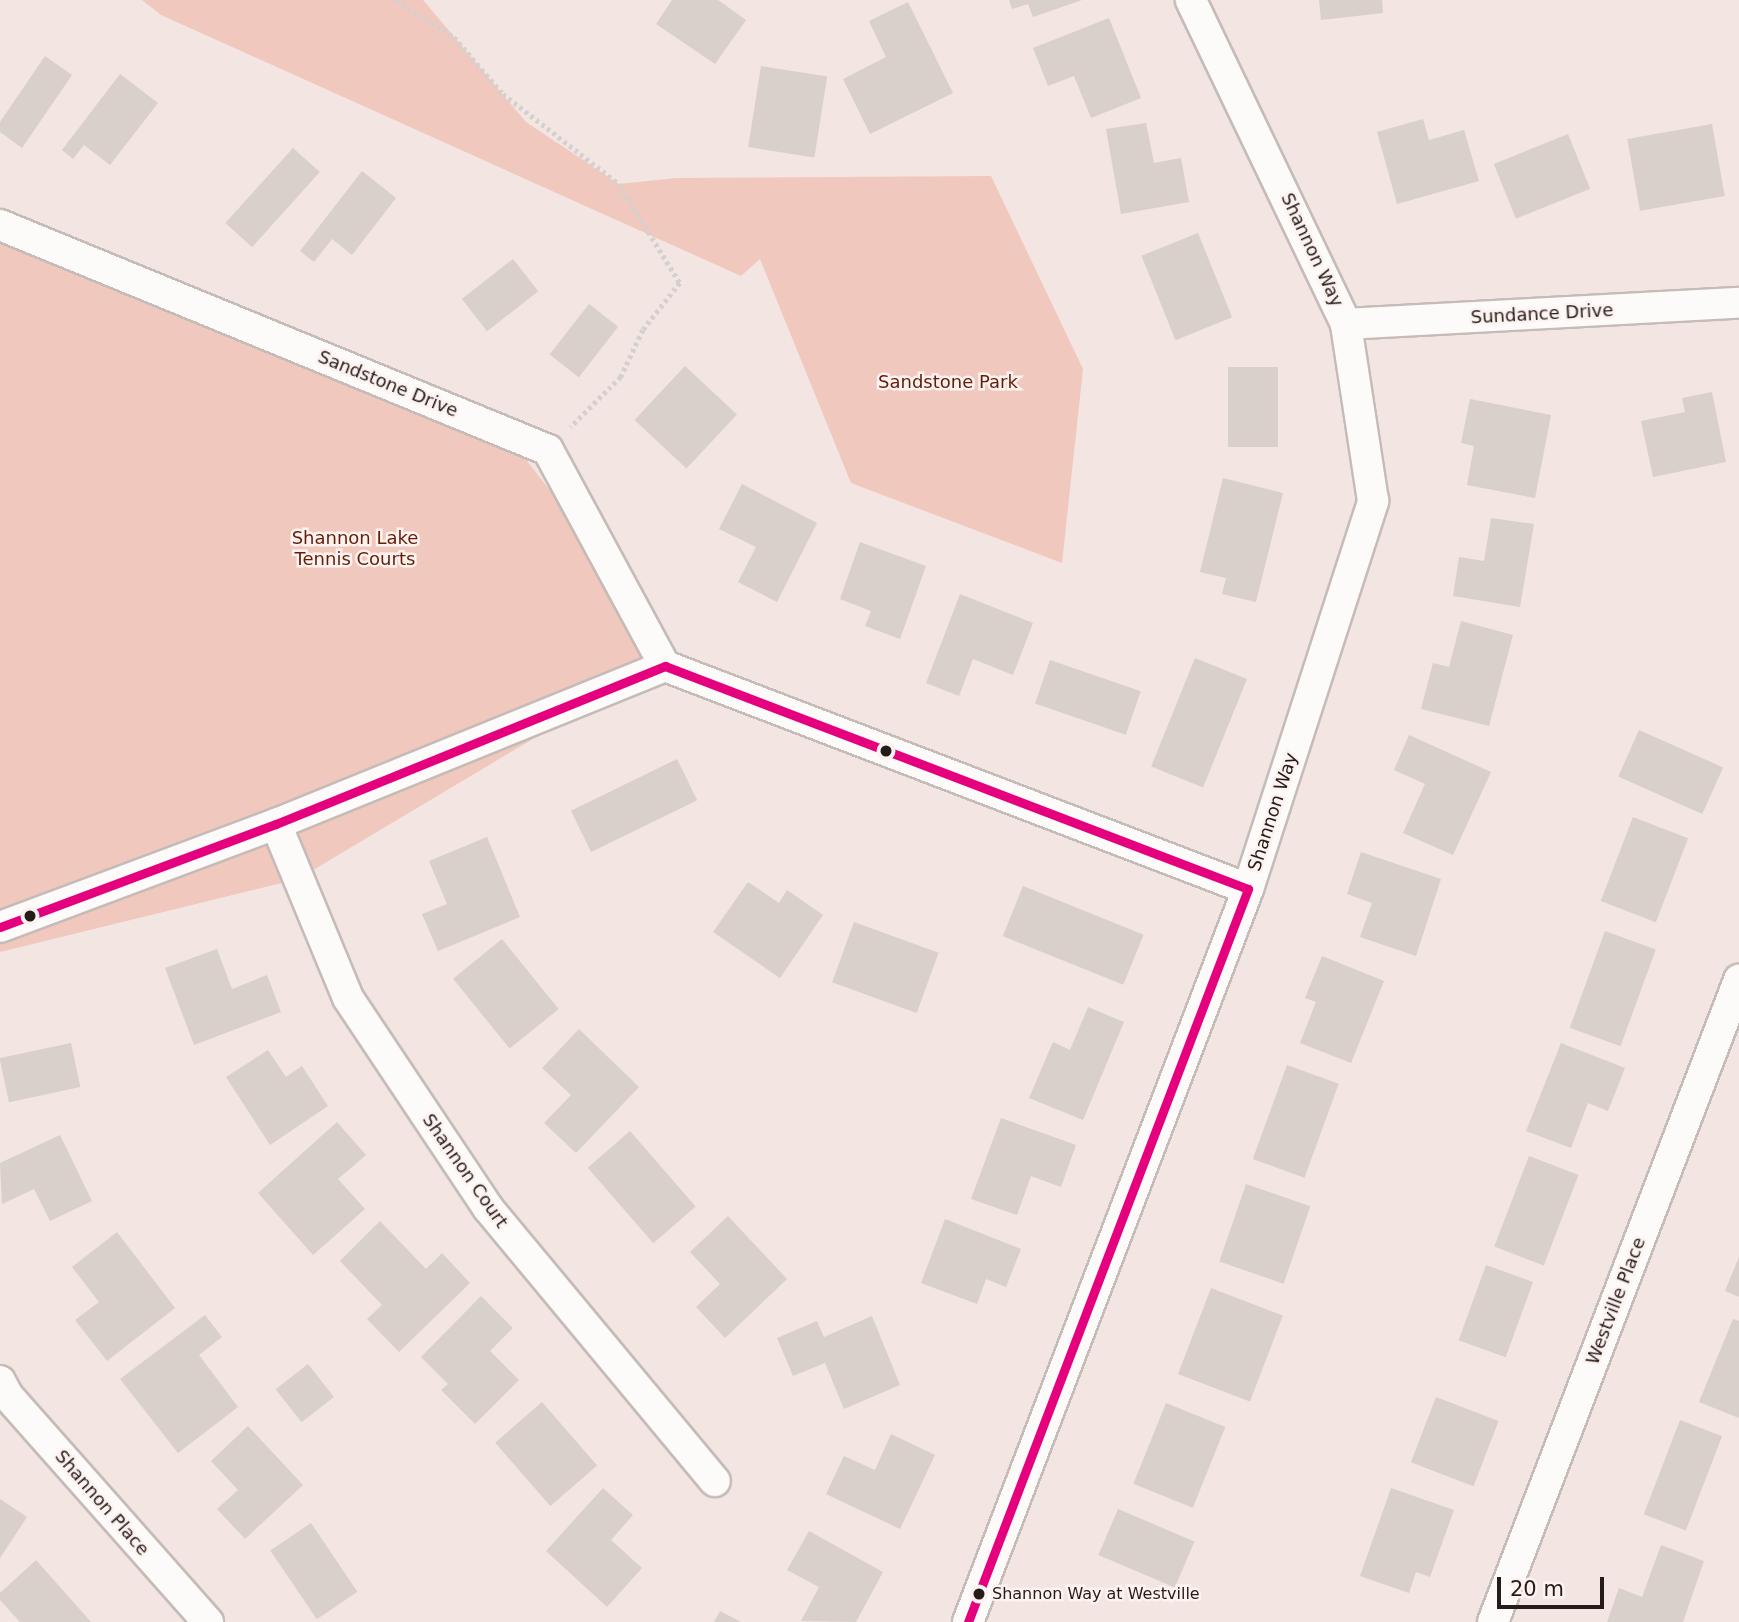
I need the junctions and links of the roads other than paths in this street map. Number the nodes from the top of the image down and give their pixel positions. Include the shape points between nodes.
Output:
1 (1191, 0) edge
2 (0, 225) edge
3 (1739, 303) edge
4 (1346, 324) junction
5 (666, 666) junction
6 (276, 824) junction
7 (1248, 889) junction
8 (0, 927) edge
9 (1739, 980) edge
10 (0, 1381) edge
11 (715, 1481) dead end
12 (208, 1622) edge
13 (968, 1622) edge
14 (1493, 1622) edge

1 - 4 street, Shannon Way
2 - 5 street, Sandstone Drive via 548,450
3 - 4 street, Sundance Drive
4 - 7 street, Shannon Way via 1373,501
5 - 6 street
5 - 7 street
6 - 8 street
6 - 11 street, Shannon Court via 348,998 377,1042 488,1208
7 - 13 street, Shannon Way
9 - 14 street, Westville Place
10 - 12 street, Shannon Place via 8,1396

